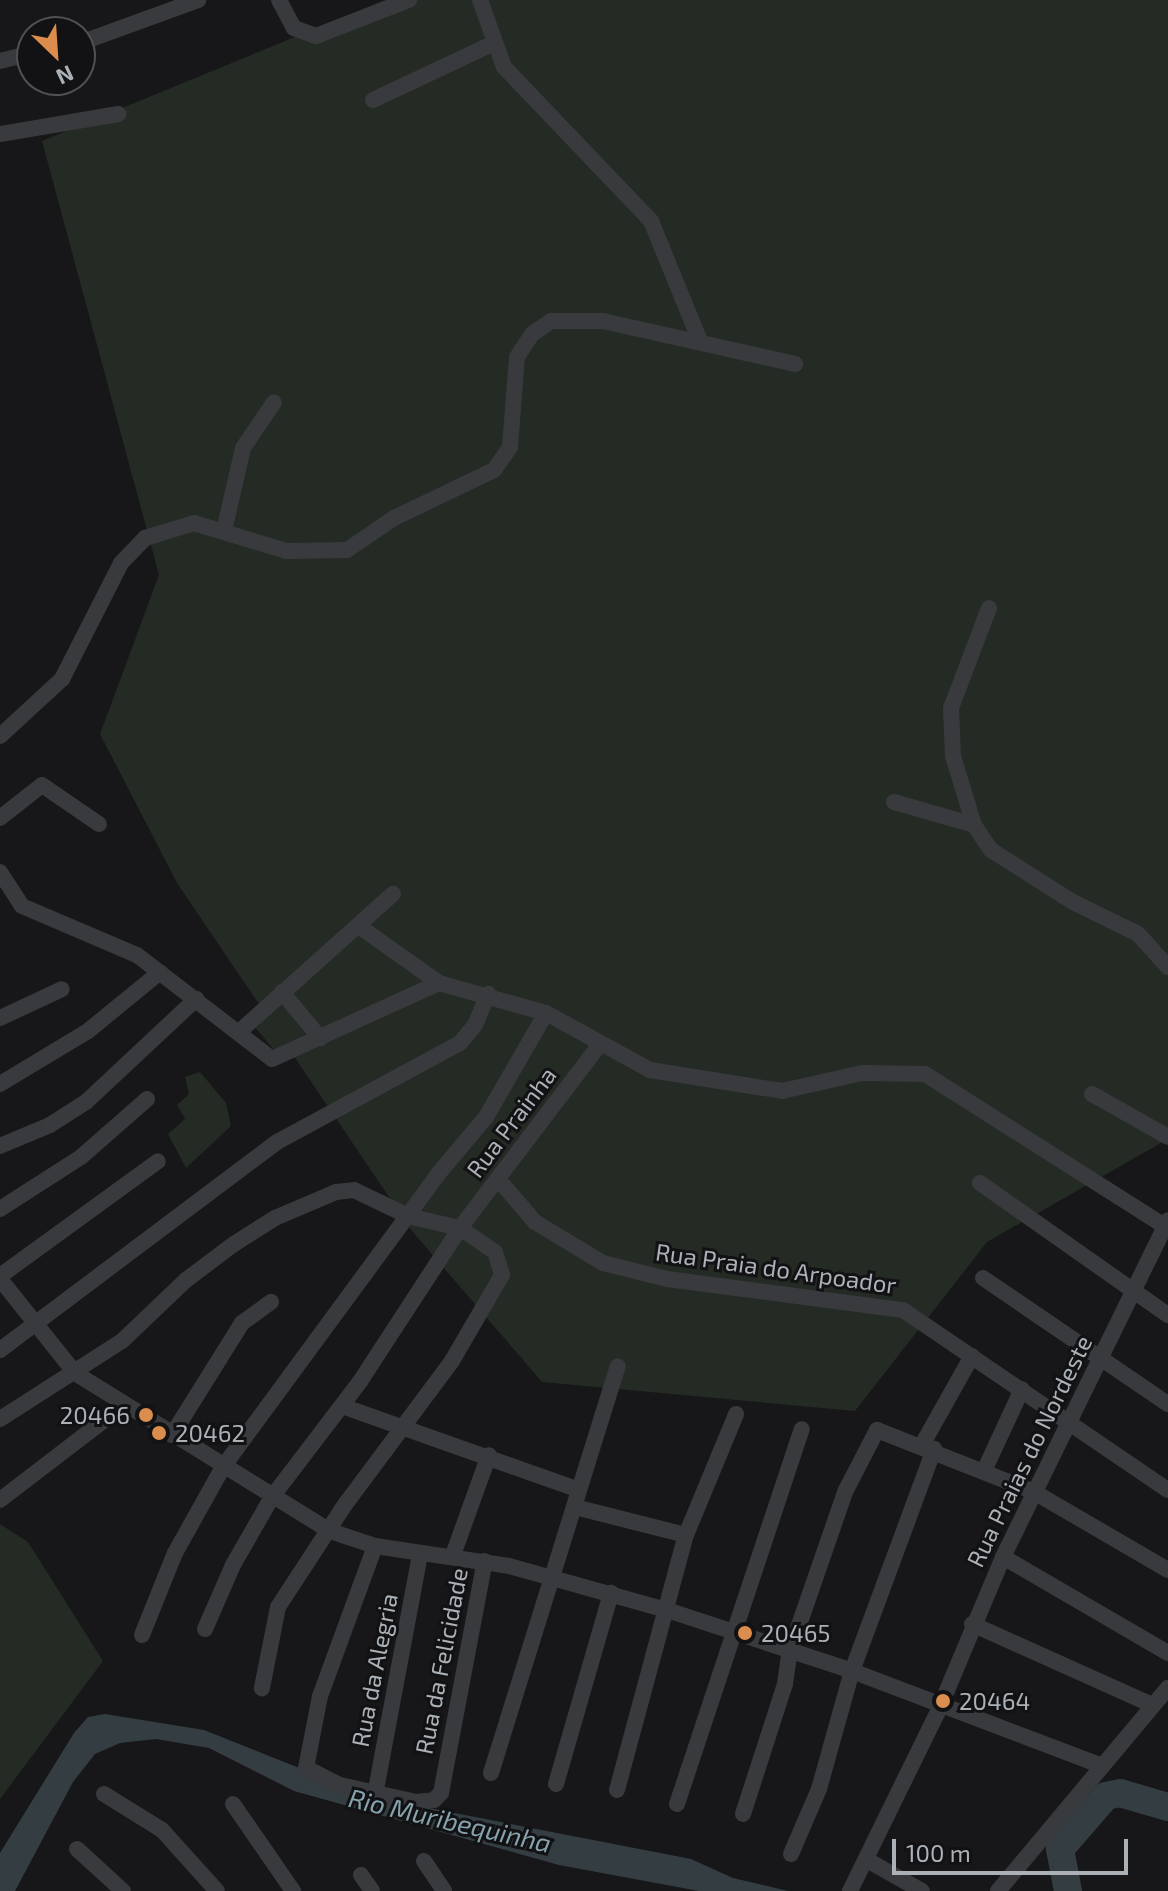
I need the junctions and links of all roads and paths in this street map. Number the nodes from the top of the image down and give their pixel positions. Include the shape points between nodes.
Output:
1 (198, 0) edge
2 (279, 0) edge
3 (409, 0) edge
4 (480, 0) edge
5 (96, 37) edge
6 (492, 44) junction
7 (373, 100) dead end
8 (118, 114) dead end
9 (0, 134) edge
10 (700, 341) junction
11 (795, 364) dead end
12 (274, 402) dead end
13 (224, 531) junction
14 (989, 608) dead end
15 (0, 736) edge
16 (894, 802) dead end
17 (0, 818) edge
18 (99, 824) dead end
19 (974, 825) junction
20 (0, 872) edge
21 (393, 894) dead end
22 (360, 927) junction
23 (1168, 967) edge
24 (160, 972) junction
25 (439, 983) junction
26 (62, 989) dead end
27 (282, 992) junction
28 (488, 994) junction
29 (196, 999) junction
30 (546, 1013) junction
31 (6, 1015) edge
32 (239, 1032) junction
33 (320, 1038) junction
34 (600, 1044) junction
35 (0, 1084) edge
36 (1092, 1094) dead end
37 (147, 1099) dead end
38 (1168, 1137) edge
39 (0, 1146) edge
40 (158, 1161) dead end
41 (498, 1179) junction
42 (980, 1183) dead end
43 (0, 1209) edge
44 (408, 1216) junction
45 (1167, 1225) edge
46 (460, 1228) junction
47 (0, 1277) edge
48 (983, 1278) dead end
49 (1132, 1289) junction
50 (271, 1302) dead end
51 (1168, 1315) edge
52 (35, 1328) junction
53 (0, 1350) edge
54 (972, 1356) junction
55 (1101, 1358) junction
56 (618, 1366) dead end
57 (75, 1373) junction
58 (1022, 1389) junction
59 (1168, 1404) edge
60 (124, 1405) junction
61 (342, 1406) junction
62 (736, 1414) dead end
63 (0, 1419) edge
64 (1070, 1424) junction
65 (407, 1428) junction
66 (802, 1429) dead end
67 (172, 1435) junction
68 (928, 1447) junction
69 (489, 1455) junction
70 (223, 1467) junction
71 (984, 1471) junction
72 (1168, 1490) edge
73 (1034, 1492) junction
74 (272, 1497) junction
75 (577, 1498) junction
76 (0, 1500) edge
77 (330, 1531) junction
78 (686, 1535) junction
79 (375, 1546) junction
80 (420, 1554) junction
81 (453, 1555) junction
82 (1003, 1557) junction
83 (485, 1561) junction
84 (1168, 1570) edge
85 (554, 1578) junction
86 (611, 1593) junction
87 (667, 1610) junction
88 (972, 1624) junction
89 (205, 1629) dead end
90 (732, 1634) junction
91 (142, 1635) dead end
92 (1168, 1653) edge
93 (789, 1654) junction
94 (852, 1671) junction
95 (262, 1688) dead end
96 (1168, 1688) edge
97 (1152, 1705) junction
98 (940, 1707) junction
99 (1100, 1765) junction
100 (491, 1773) dead end
101 (556, 1784) dead end
102 (617, 1790) dead end
103 (104, 1794) dead end
104 (375, 1795) junction
105 (233, 1804) dead end
106 (677, 1804) dead end
107 (743, 1814) dead end
108 (77, 1849) dead end
109 (791, 1854) dead end
110 (867, 1860) junction
111 (424, 1861) dead end
112 (361, 1875) dead end
113 (123, 1891) edge
114 (217, 1891) edge
115 (293, 1891) edge
116 (372, 1891) edge
117 (444, 1891) edge
118 (850, 1891) edge
119 (922, 1891) edge
120 (998, 1891) edge

1 - 5 street
2 - 3 street via 294,28 316,36
4 - 6 street
6 - 7 street
6 - 10 street via 519,86 651,221
8 - 9 street
10 - 11 street
10 - 13 street via 603,321 551,321 532,334 517,357 510,447 494,470 394,518 347,550 286,551
12 - 13 street via 243,448
13 - 15 street via 194,523 145,538 121,563 62,679
14 - 19 street via 951,708 951,747
16 - 19 street
17 - 18 street via 42,785
19 - 23 street via 991,850 1073,902 1138,934
20 - 24 street via 14,898 36,916 137,955
21 - 22 street
22 - 25 street
22 - 27 street
24 - 29 street
24 - 35 street via 88,1031
25 - 28 street
25 - 33 street
26 - 31 street
27 - 32 street
27 - 33 street
28 - 30 street
28 - 52 street via 475,1025 460,1043 277,1142
29 - 32 street
29 - 39 street via 86,1102 50,1125
30 - 34 street
30 - 44 street via 486,1117
32 - 33 street via 272,1059
34 - 41 street, Rua Prainha
34 - 45 street via 650,1070 748,1088 782,1091 874,1072 925,1074
36 - 38 street
37 - 43 street via 81,1157
40 - 47 street
41 - 46 street, Rua Prainha
41 - 54 street, Rua Praia do Arpoador via 535,1222 603,1263 667,1279 903,1310
42 - 49 street
44 - 46 street
44 - 57 street via 354,1190 336,1192 275,1218 186,1280 122,1341
44 - 70 street
45 - 49 street, Rua Praias do Nordeste
46 - 61 street, Rua Prainha
46 - 65 street via 495,1252 503,1266 482,1312
47 - 52 street
48 - 55 street
49 - 51 street
49 - 55 street, Rua Praias do Nordeste
50 - 67 street via 242,1323
52 - 53 street
52 - 57 street
54 - 58 street, Rua Praia do Arpoador
54 - 68 street
55 - 59 street
55 - 64 street, Rua Praias do Nordeste
56 - 75 street
57 - 60 street
57 - 63 street
58 - 64 street, Rua Praia do Arpoador
58 - 71 street
60 - 67 street
60 - 76 street
61 - 65 street
61 - 74 street, Rua Prainha
62 - 78 street
64 - 72 street, Rua Praia do Arpoador
64 - 73 street, Rua Praias do Nordeste
65 - 69 street
65 - 77 street
66 - 90 street
67 - 70 street
68 - 71 street
68 - 93 street via 877,1430 845,1492
68 - 94 street
69 - 75 street
69 - 81 street
70 - 74 street
70 - 91 street
71 - 73 street
73 - 82 street, Rua Praias do Nordeste
73 - 84 street
74 - 77 street
74 - 89 street, Rua Prainha
75 - 78 street
75 - 85 street
77 - 79 street
77 - 95 street via 278,1607
78 - 87 street
79 - 80 street
79 - 104 street via 320,1696 306,1768
80 - 81 street
80 - 104 street, Rua da Alegria
81 - 83 street
82 - 88 street, Rua Praias do Nordeste
82 - 92 street
83 - 85 street
83 - 104 street, Rua da Felicidade via 441,1793 434,1800
85 - 86 street
85 - 100 street via 524,1656
86 - 87 street
86 - 101 street
87 - 90 street
87 - 102 street
88 - 97 street
88 - 98 street, Rua Praias do Nordeste
90 - 93 street
90 - 106 street
93 - 94 street
93 - 107 street via 785,1684
94 - 98 street
94 - 109 street via 819,1789
96 - 97 street
97 - 99 street
98 - 99 street
98 - 110 street, Rua Praias do Nordeste
99 - 120 street
103 - 114 street via 162,1830
105 - 115 street
108 - 113 street
110 - 118 street, Rua Praias do Nordeste
110 - 119 street
111 - 117 street
112 - 116 street

